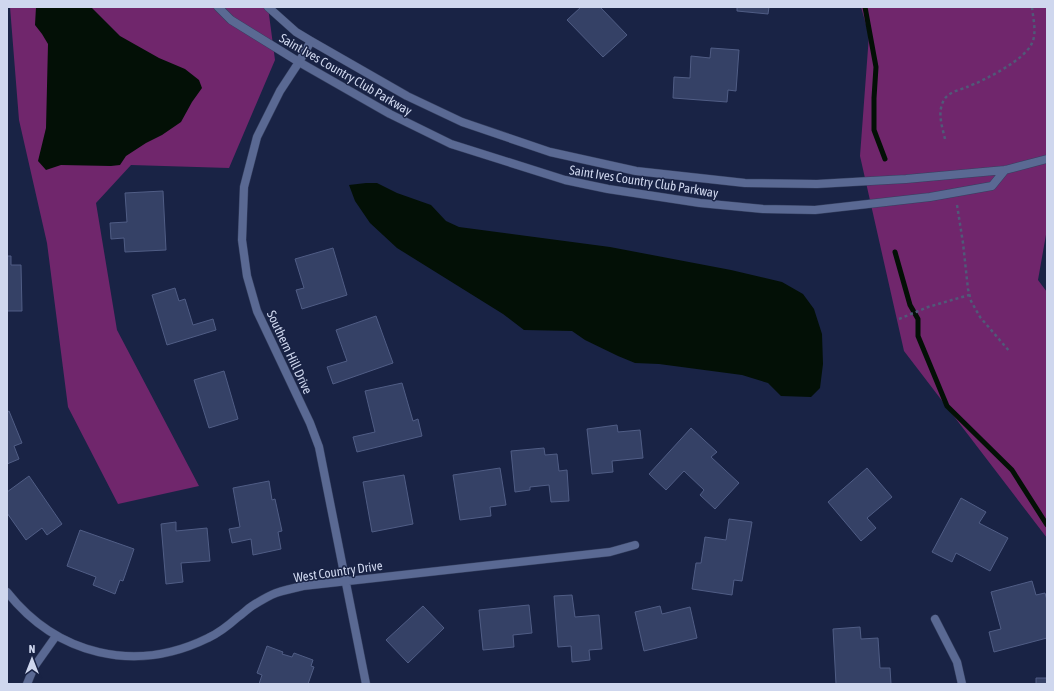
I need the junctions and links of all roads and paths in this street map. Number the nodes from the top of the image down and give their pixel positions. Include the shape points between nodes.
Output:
1 (218, 7) edge
2 (268, 7) edge
3 (1032, 7) edge
4 (311, 40) junction
5 (299, 62) junction
6 (945, 139) dead end
7 (1047, 159) edge
8 (1005, 170) junction
9 (956, 202) dead end
10 (969, 295) junction
11 (899, 319) dead end
12 (1010, 352) dead end
13 (635, 546) dead end
14 (346, 581) junction
15 (7, 592) edge
16 (935, 618) dead end
17 (56, 636) junction
18 (27, 684) edge
19 (366, 684) edge
20 (962, 684) edge

1 - 5 street, Saint Ives Country Club Parkway via 231,20
2 - 4 street, Saint Ives Country Club Parkway via 296,32
3 - 6 path via 1033,42 1027,51 991,76 954,92 944,100 940,114
4 - 5 street, Southern Hill Drive
4 - 8 street, Saint Ives Country Club Parkway via 407,96 462,122 550,152 636,171 745,183 817,184
5 - 8 street, Saint Ives Country Club Parkway via 390,114 451,144 565,180 608,189 700,203 763,209 815,210 930,197 992,186
5 - 14 street, Southern Hill Drive via 280,91 257,137 244,187 242,240 247,276 257,311 310,422 319,447
7 - 8 street, Saint Ives Country Club Parkway
9 - 10 path
10 - 11 path
10 - 12 path via 980,317
13 - 14 street, West Country Drive via 610,552
14 - 17 street, West Country Drive via 303,586 276,593 251,606 228,626 210,637 187,648 163,654 108,654 82,648
14 - 19 street, Southern Hill Drive
15 - 17 street, West Country Drive via 32,619
16 - 20 street via 957,662
17 - 18 street via 34,667

